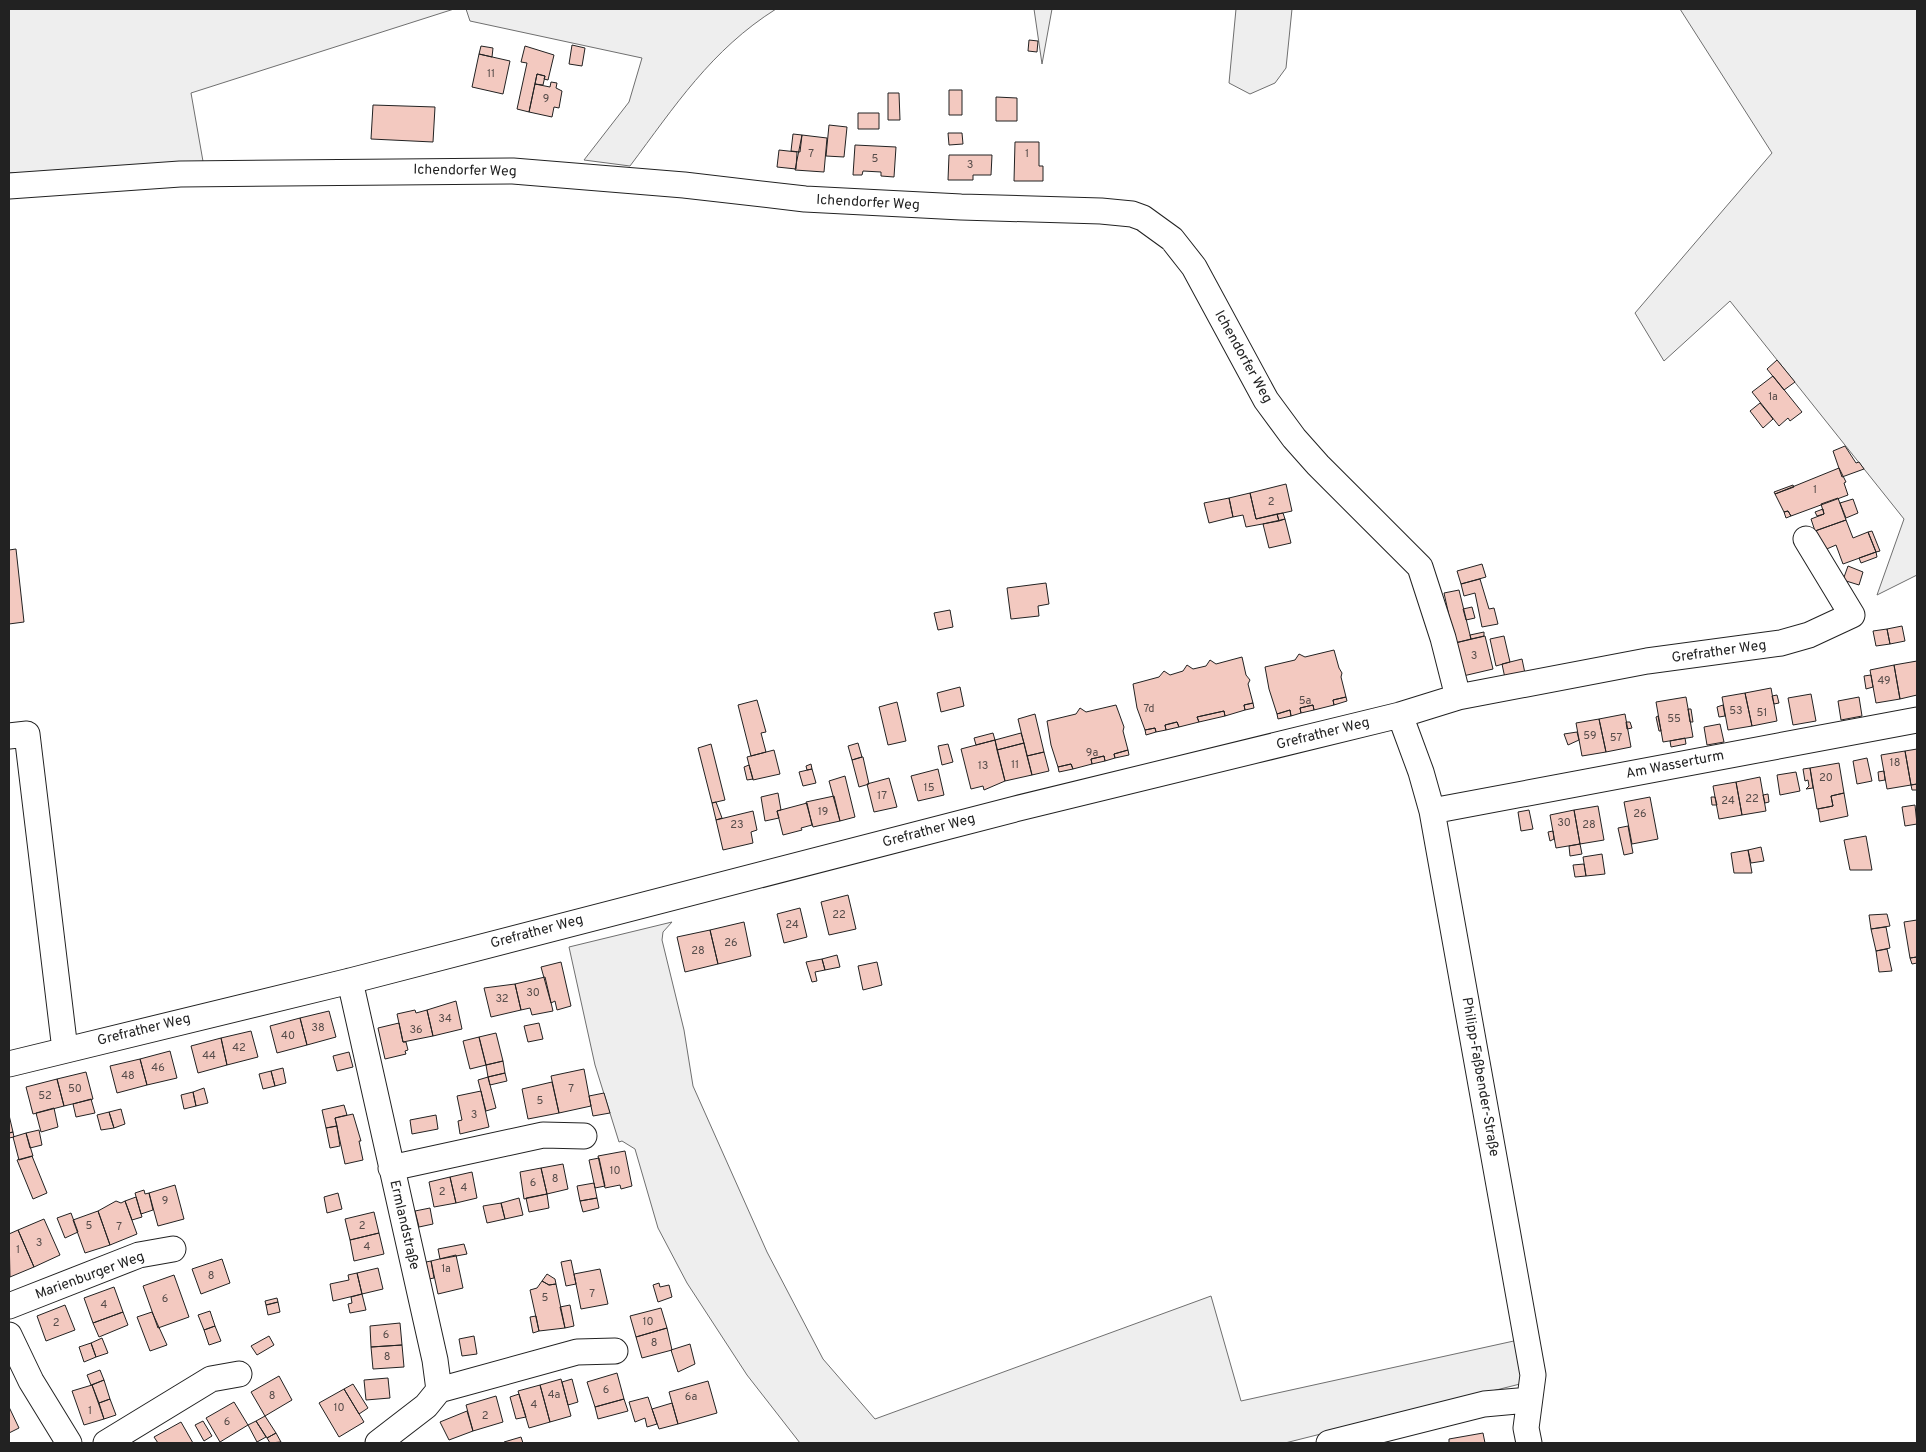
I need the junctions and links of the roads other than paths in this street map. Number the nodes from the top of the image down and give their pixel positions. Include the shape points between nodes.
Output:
1 (9, 186) edge
2 (1806, 539) dead end
3 (1458, 697) junction
4 (1400, 715) junction
5 (1917, 720) edge
6 (9, 736) edge
7 (1432, 811) junction
8 (350, 981) junction
9 (65, 1050) junction
10 (9, 1064) edge
11 (584, 1136) dead end
12 (391, 1168) junction
13 (173, 1249) dead end
14 (9, 1306) edge
15 (9, 1335) edge
16 (615, 1351) dead end
17 (240, 1374) dead end
18 (439, 1390) junction
19 (1529, 1400) junction
20 (69, 1443) edge
21 (106, 1443) edge
22 (378, 1443) edge
23 (1329, 1443) edge
24 (1529, 1443) edge

1 - 3 street, Ichendorfer Weg via 180,174 504,170 684,184 805,199 1132,214 1172,239 1194,267 1242,359 1285,427 1318,465 1420,567
2 - 3 street, Grefrather Weg via 1852,615 1809,635 1781,643 1647,661
3 - 4 street, Grefrather Weg
4 - 7 street, Philipp-Faßbender-Straße
4 - 8 street, Grefrather Weg via 1015,809
5 - 7 street, Am Wasserturm
6 - 9 street via 27,734
7 - 19 street, Philipp-Faßbender-Straße via 1533,1375
8 - 9 street, Grefrather Weg
8 - 12 street, Ermlandstraße
9 - 10 street, Grefrather Weg
11 - 12 street via 544,1135
12 - 18 street, Ermlandstraße
13 - 14 street, Marienburger Weg via 139,1255
15 - 20 street via 31,1381
16 - 18 street via 578,1352
17 - 21 street via 211,1379
18 - 22 street via 426,1406
19 - 23 street via 1484,1404
19 - 24 street, Philipp-Faßbender-Straße via 1526,1428

